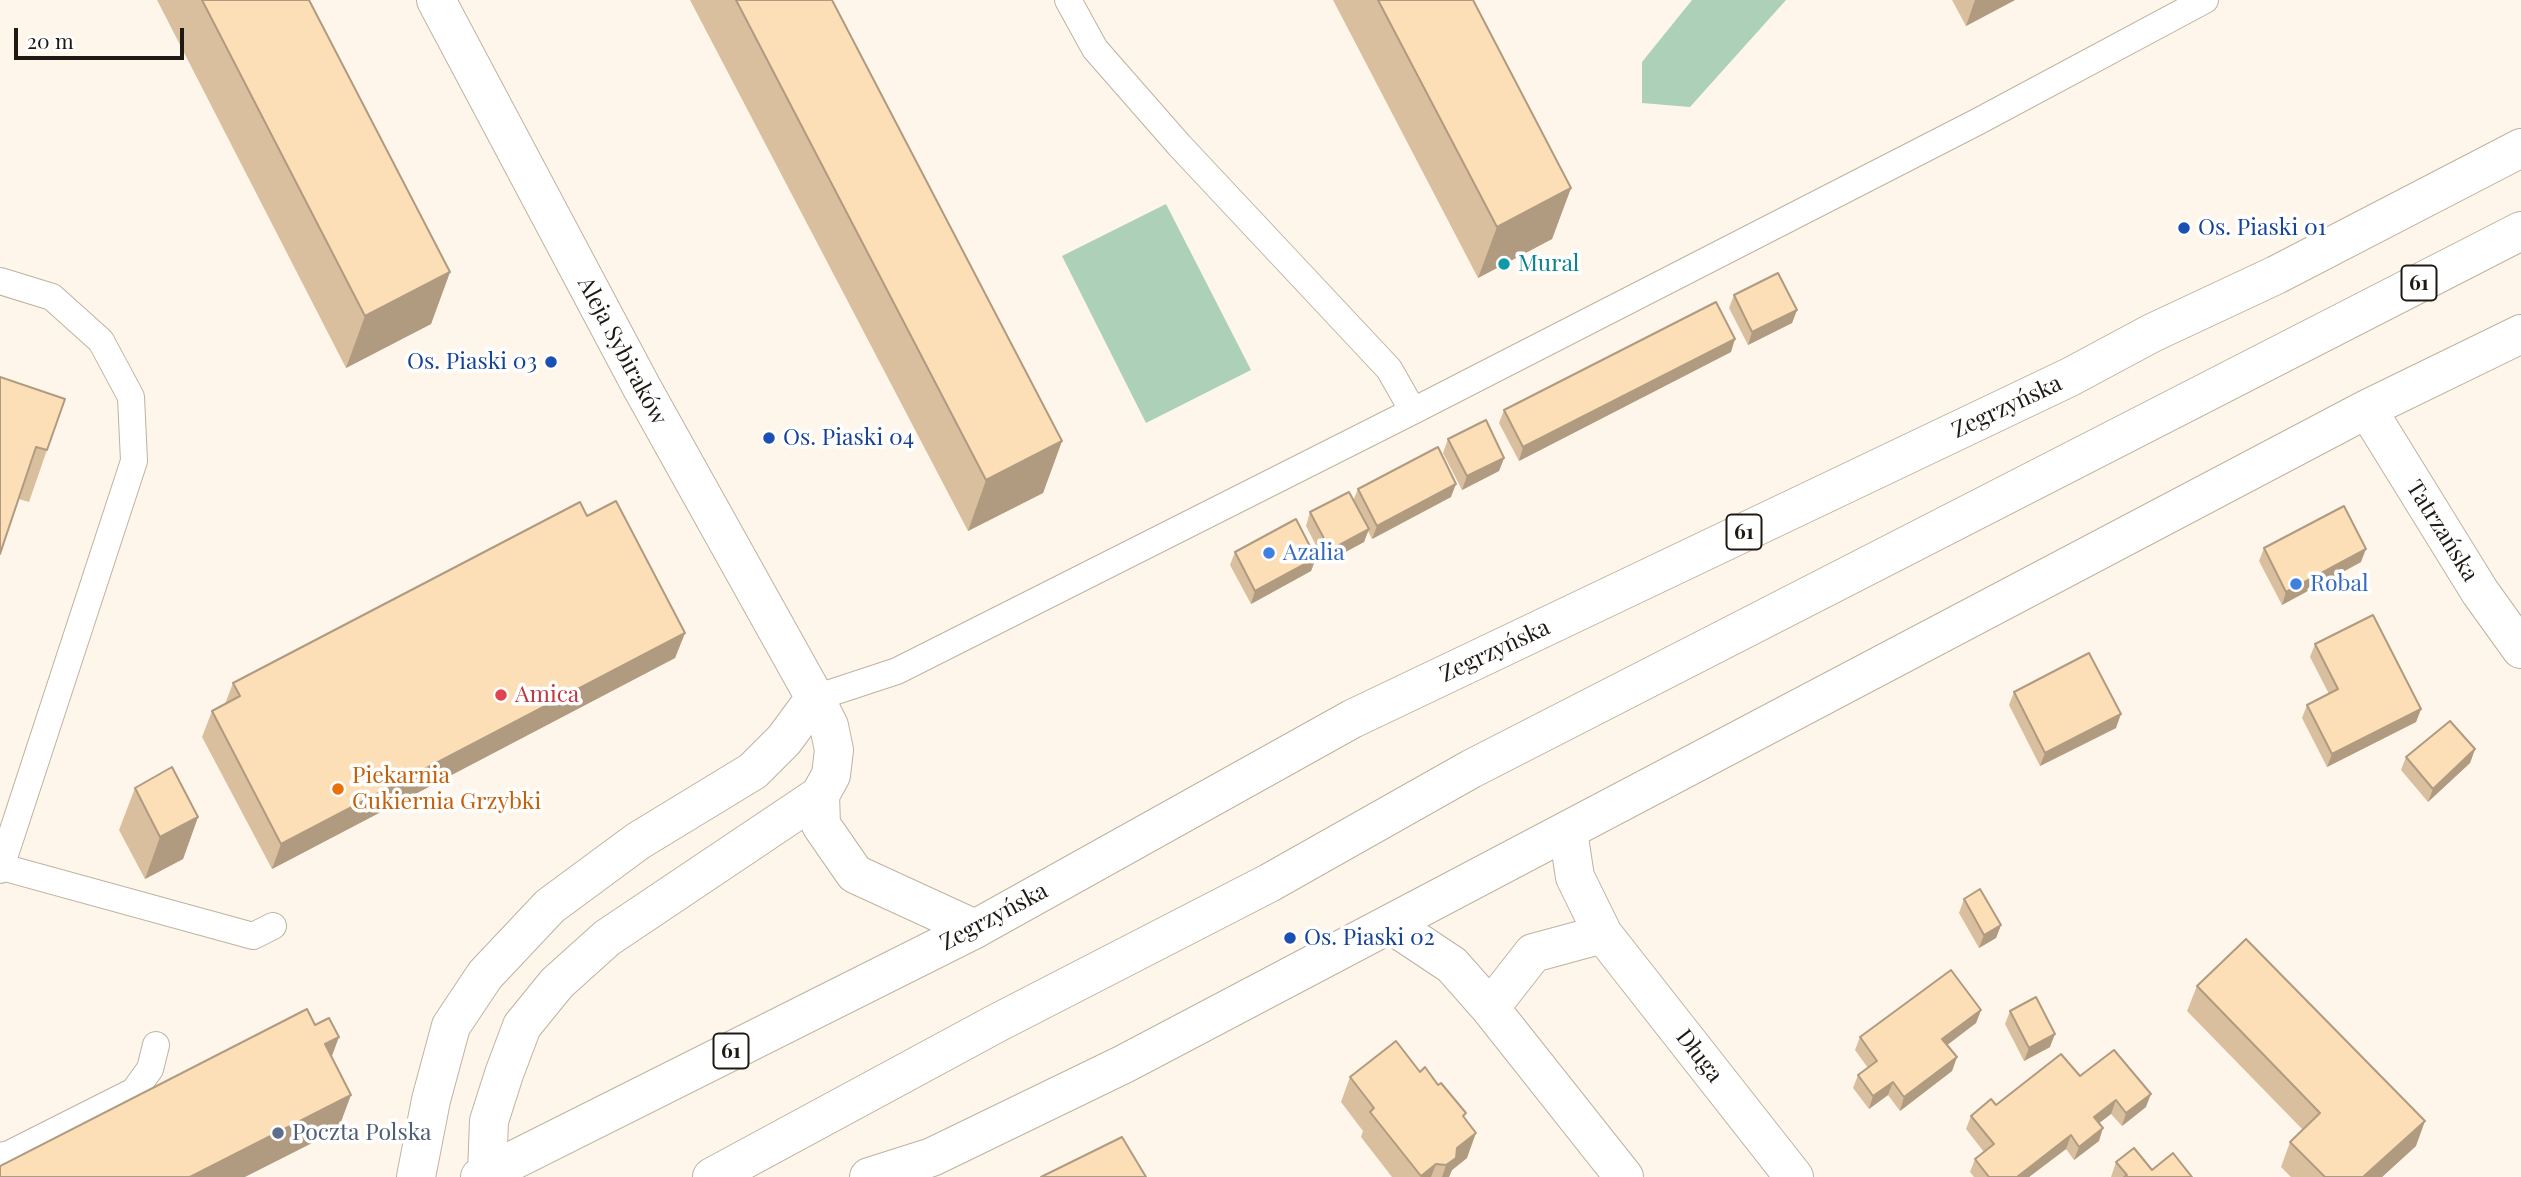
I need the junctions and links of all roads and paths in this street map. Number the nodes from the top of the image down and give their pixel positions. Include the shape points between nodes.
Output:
1 (436, 0) edge
2 (1068, 0) edge
3 (2205, 0) edge
4 (2521, 148) edge
5 (2521, 231) edge
6 (0, 281) edge
7 (2521, 334) edge
8 (2367, 409) junction
9 (1413, 411) junction
10 (2521, 649) edge
11 (816, 698) junction
12 (820, 794) junction
13 (1568, 831) junction
14 (1, 868) edge
15 (1392, 925) junction
16 (273, 926) dead end
17 (975, 929) junction
18 (1603, 934) junction
19 (1490, 1008) junction
20 (156, 1045) dead end
21 (0, 1156) edge
22 (484, 1175) edge
23 (416, 1177) edge
24 (712, 1177) edge
25 (869, 1177) edge
26 (1624, 1177) edge
27 (1794, 1177) edge

1 - 11 street, Aleja Sybiraków via 641,386
2 - 9 lane via 1095,49 1389,369
3 - 9 lane via 1978,122
4 - 17 street, Zegrzyńska / 61 via 2070,377 1352,719
5 - 24 street, 61 via 1471,769 1269,883
6 - 14 lane via 52,297 101,341 131,397 134,461
7 - 8 street
8 - 10 street, Tatrzańska via 2480,593
8 - 13 street
9 - 11 lane via 897,671
11 - 12 street, Aleja Sybiraków via 834,750 831,775
11 - 23 street via 753,771 638,841 550,906 485,975 451,1026
12 - 17 street, Aleja Sybiraków via 821,825 855,874
12 - 22 street via 607,938 556,983 522,1026 504,1074 489,1121
13 - 15 street
13 - 18 street, Długa via 1574,877
14 - 16 lane via 253,936
15 - 19 street via 1452,965
15 - 25 street via 932,1157
17 - 22 street, Zegrzyńska / 61
18 - 19 street via 1533,953
18 - 27 street, Długa
19 - 26 street
20 - 21 lane via 150,1069 134,1091

